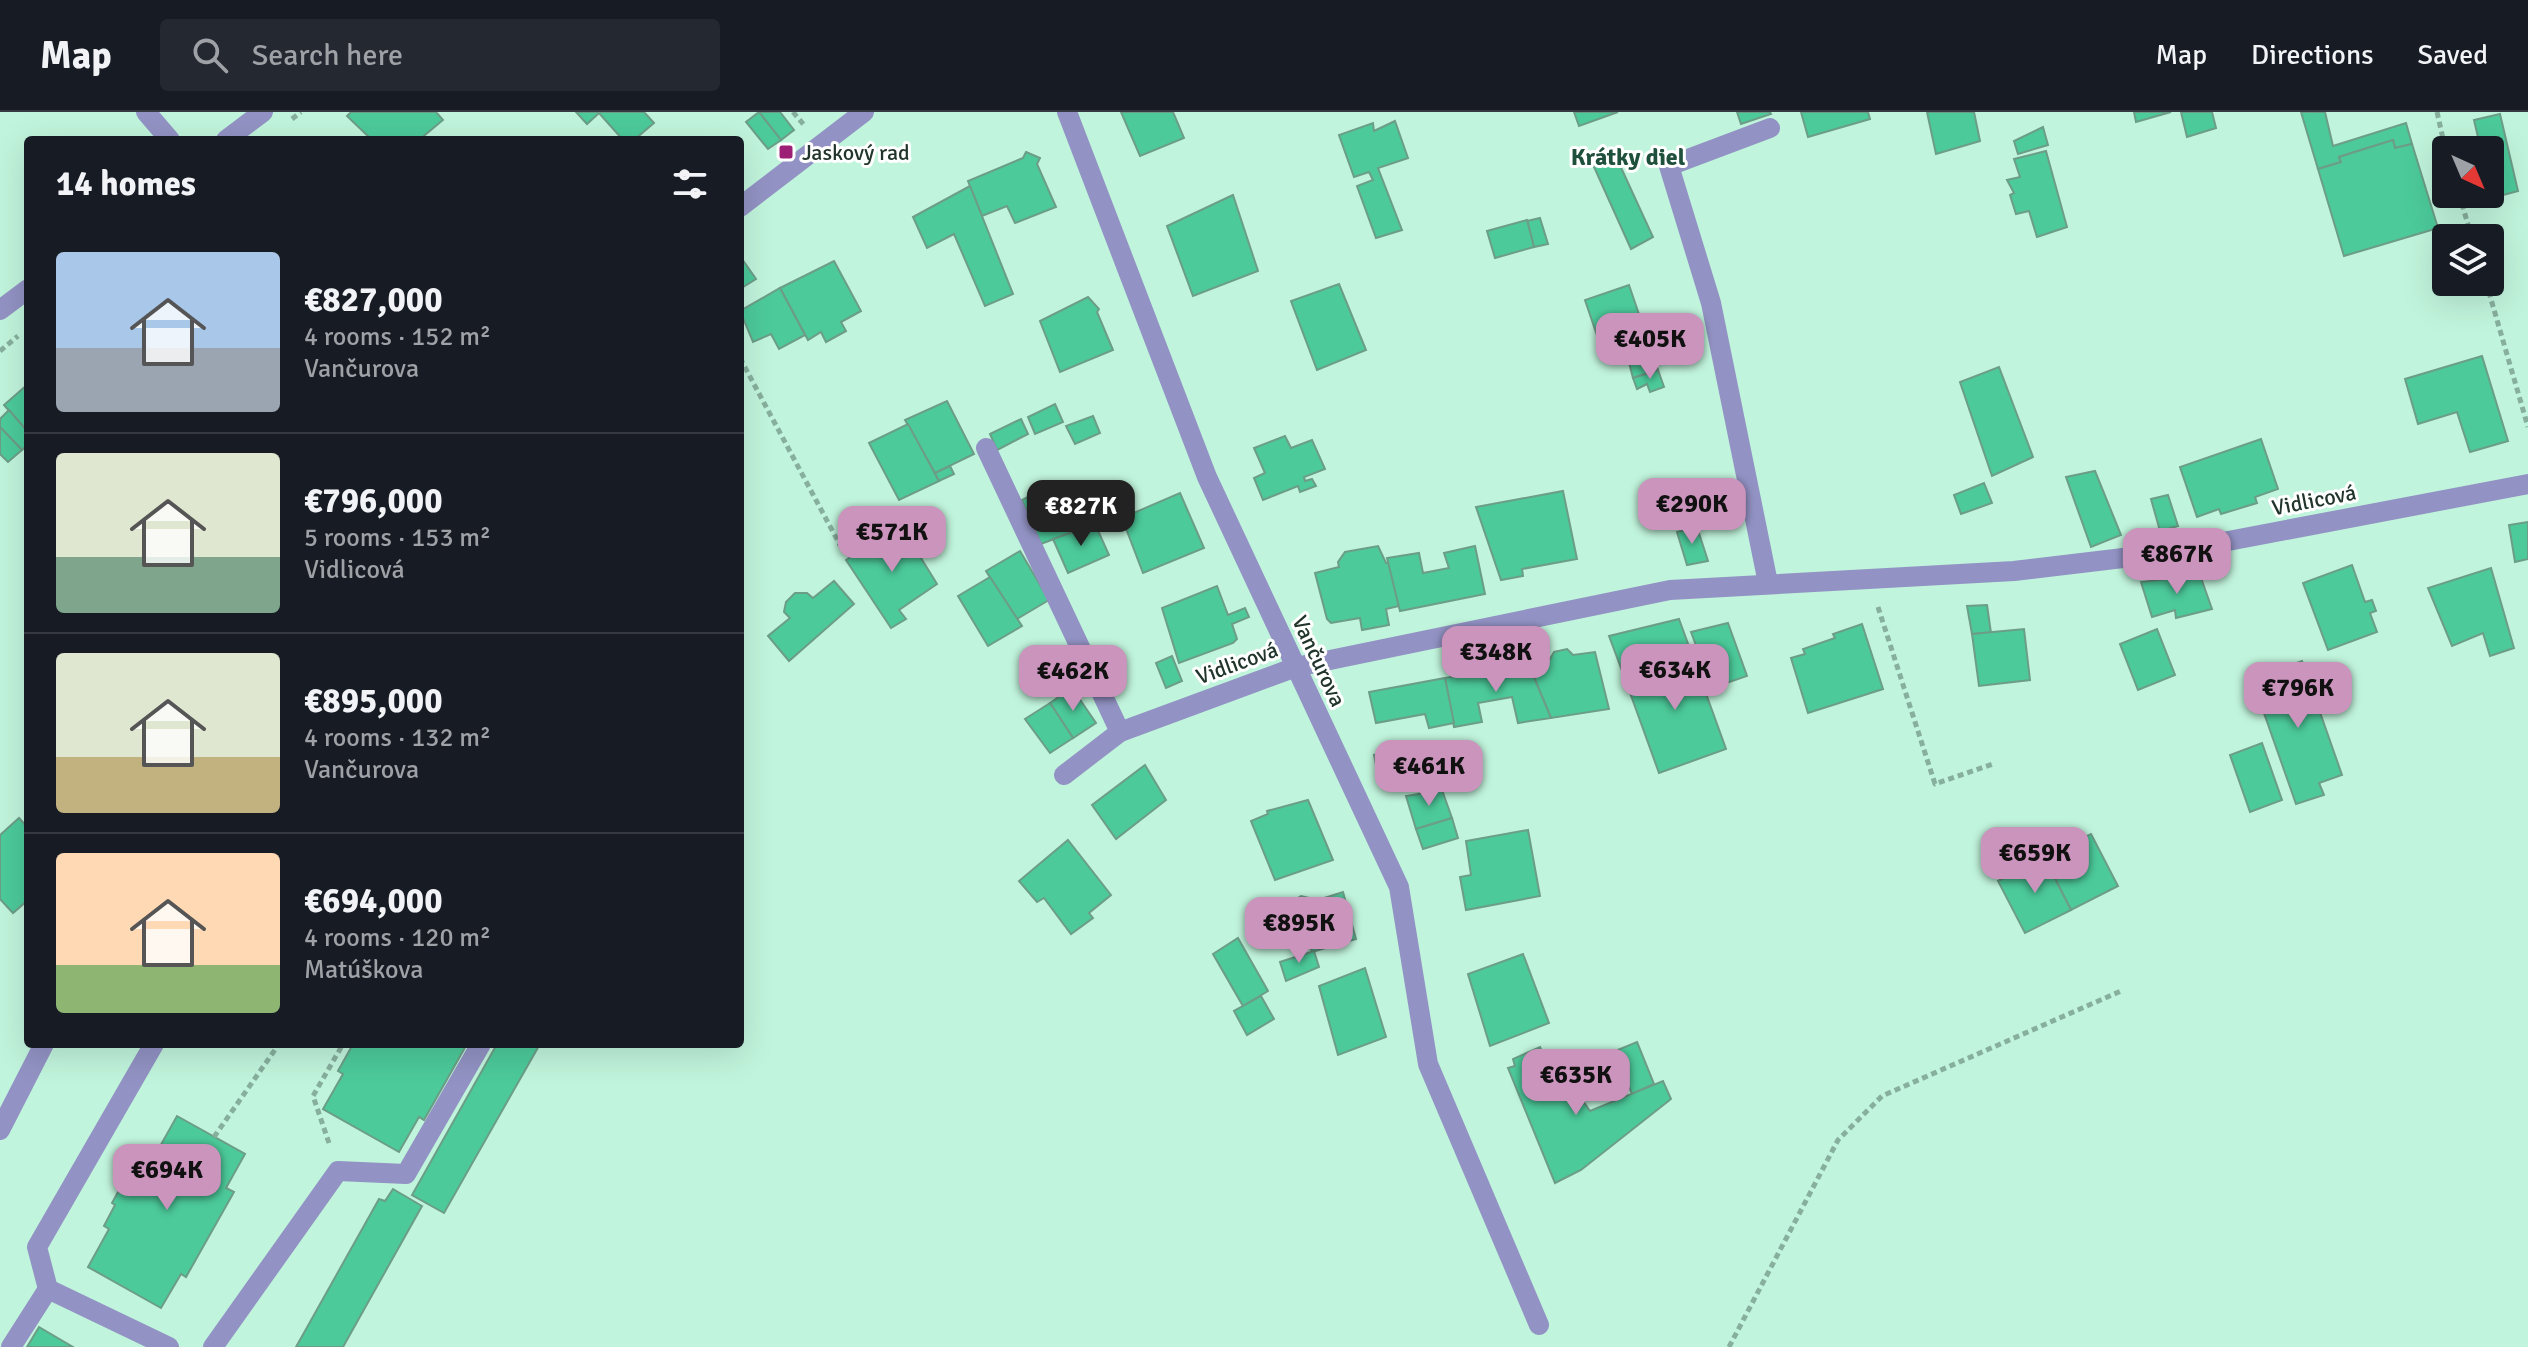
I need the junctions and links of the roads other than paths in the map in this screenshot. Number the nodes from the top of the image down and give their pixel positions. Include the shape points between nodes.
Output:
1 (146, 112) edge
2 (263, 112) edge
3 (864, 112) edge
4 (1067, 112) edge
5 (1770, 128) dead end
6 (167, 136) edge
7 (231, 136) edge
8 (744, 204) edge
9 (24, 292) edge
10 (0, 310) edge
11 (986, 448) dead end
12 (2528, 484) edge
13 (1768, 583) junction
14 (1296, 667) junction
15 (1120, 732) junction
16 (1064, 775) dead end
17 (42, 1048) edge
18 (152, 1048) edge
19 (479, 1048) edge
20 (0, 1130) edge
21 (48, 1289) junction
22 (1539, 1325) dead end
23 (11, 1347) edge
24 (169, 1347) edge
25 (213, 1347) edge

1 - 6 street
2 - 7 street
3 - 8 street
4 - 14 street, Vančurova via 1207,477
5 - 13 street via 1669,166 1711,303
9 - 10 street
11 - 15 street
12 - 13 street, Vidlicová via 2165,553 2014,571
13 - 14 street, Vidlicová via 1670,590
14 - 15 street, Vidlicová
14 - 22 street, Vančurova via 1399,887 1428,1064
15 - 16 street, Vidlicová
17 - 20 street
18 - 21 street via 37,1247
19 - 25 street via 406,1174 338,1171
21 - 23 street
21 - 24 street

